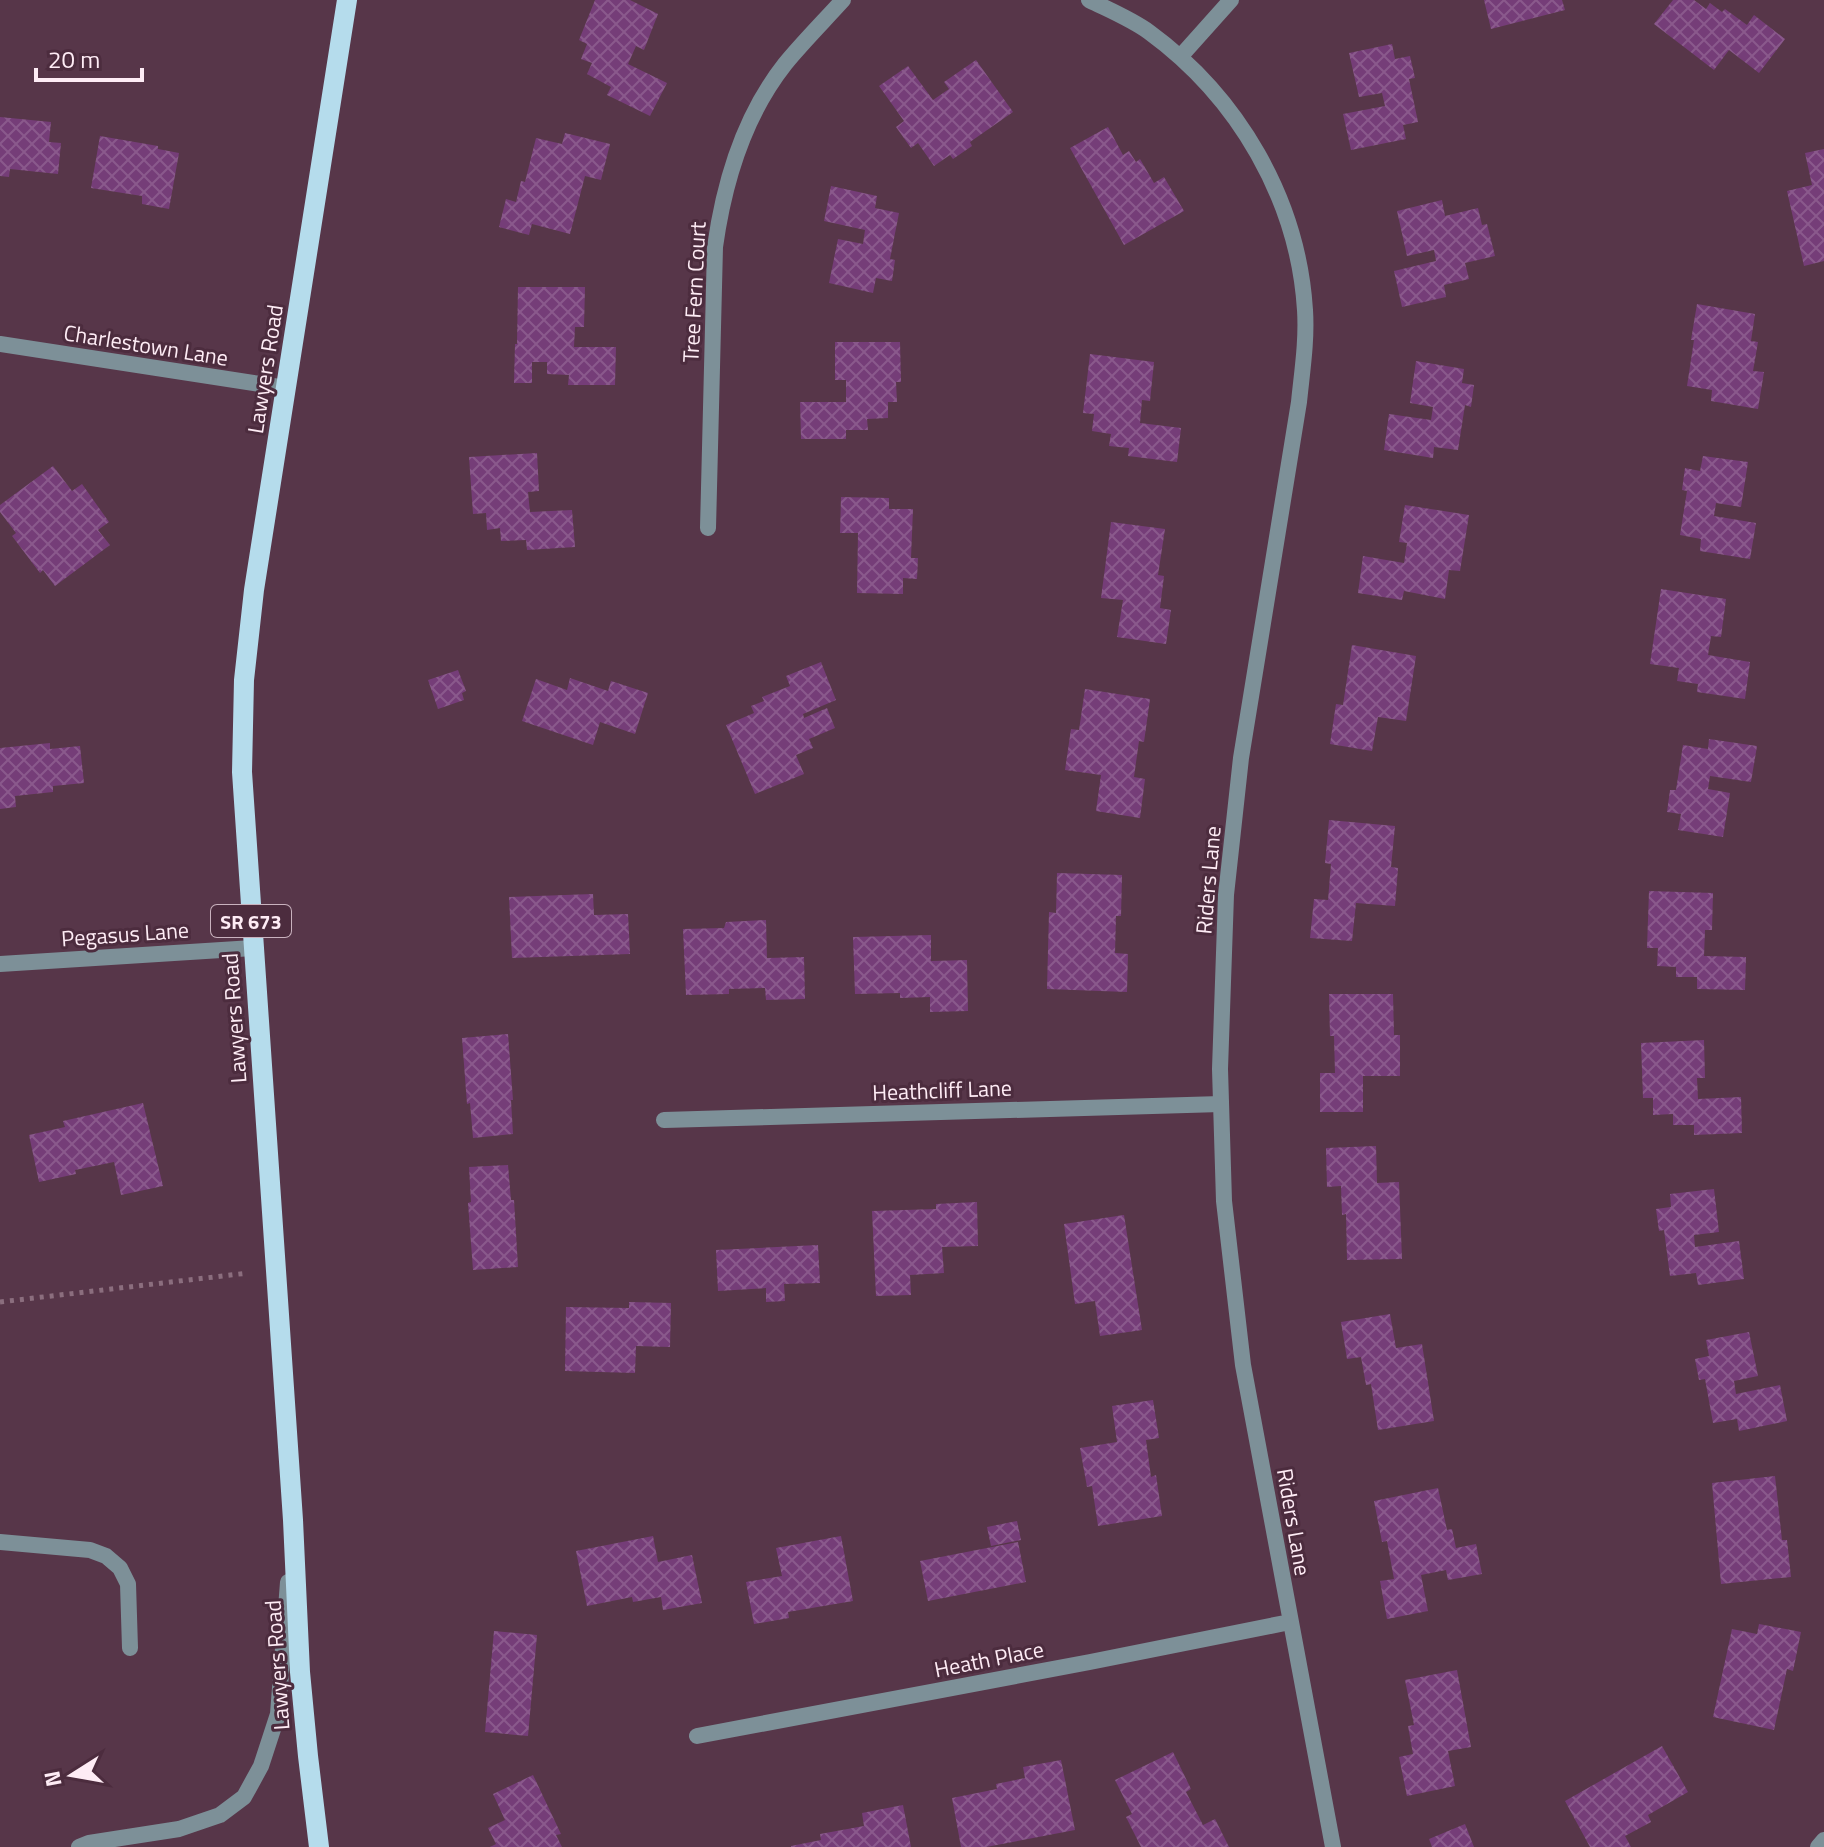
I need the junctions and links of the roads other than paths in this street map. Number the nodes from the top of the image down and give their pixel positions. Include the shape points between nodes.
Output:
1 (347, 0) edge
2 (843, 0) edge
3 (1089, 0) edge
4 (1231, 0) edge
5 (1180, 57) junction
6 (0, 344) edge
7 (286, 388) junction
8 (708, 528) dead end
9 (253, 948) junction
10 (0, 964) edge
11 (1221, 1104) junction
12 (664, 1120) dead end
13 (293, 1520) junction
14 (0, 1542) edge
15 (1290, 1622) junction
16 (130, 1648) dead end
17 (697, 1736) dead end
18 (1824, 1840) edge
19 (79, 1847) edge
20 (319, 1847) edge
21 (1333, 1847) edge
22 (1818, 1847) edge

1 - 7 main road, Lawyers Road / SR 673
2 - 8 street, Tree Fern Court via 784,66 755,110 733,162 719,216
3 - 5 street, Riders Lane via 1147,30
4 - 5 street
5 - 11 street, Riders Lane via 1212,87 1243,129 1281,199 1305,311 1299,402 1241,758 1226,895
6 - 7 street, Charlestown Lane
7 - 9 main road, Lawyers Road / SR 673 via 244,680 242,772
9 - 10 street, Pegasus Lane
9 - 13 main road, Lawyers Road / SR 673
11 - 12 street, Heathcliff Lane
11 - 15 street, Riders Lane via 1224,1201 1243,1365
13 - 19 street via 278,1714 244,1797 220,1815 179,1829
13 - 20 main road, Lawyers Road / SR 673 via 300,1672
14 - 16 street via 106,1556 128,1584
15 - 17 street, Heath Place
15 - 21 street, Riders Lane
18 - 22 street

